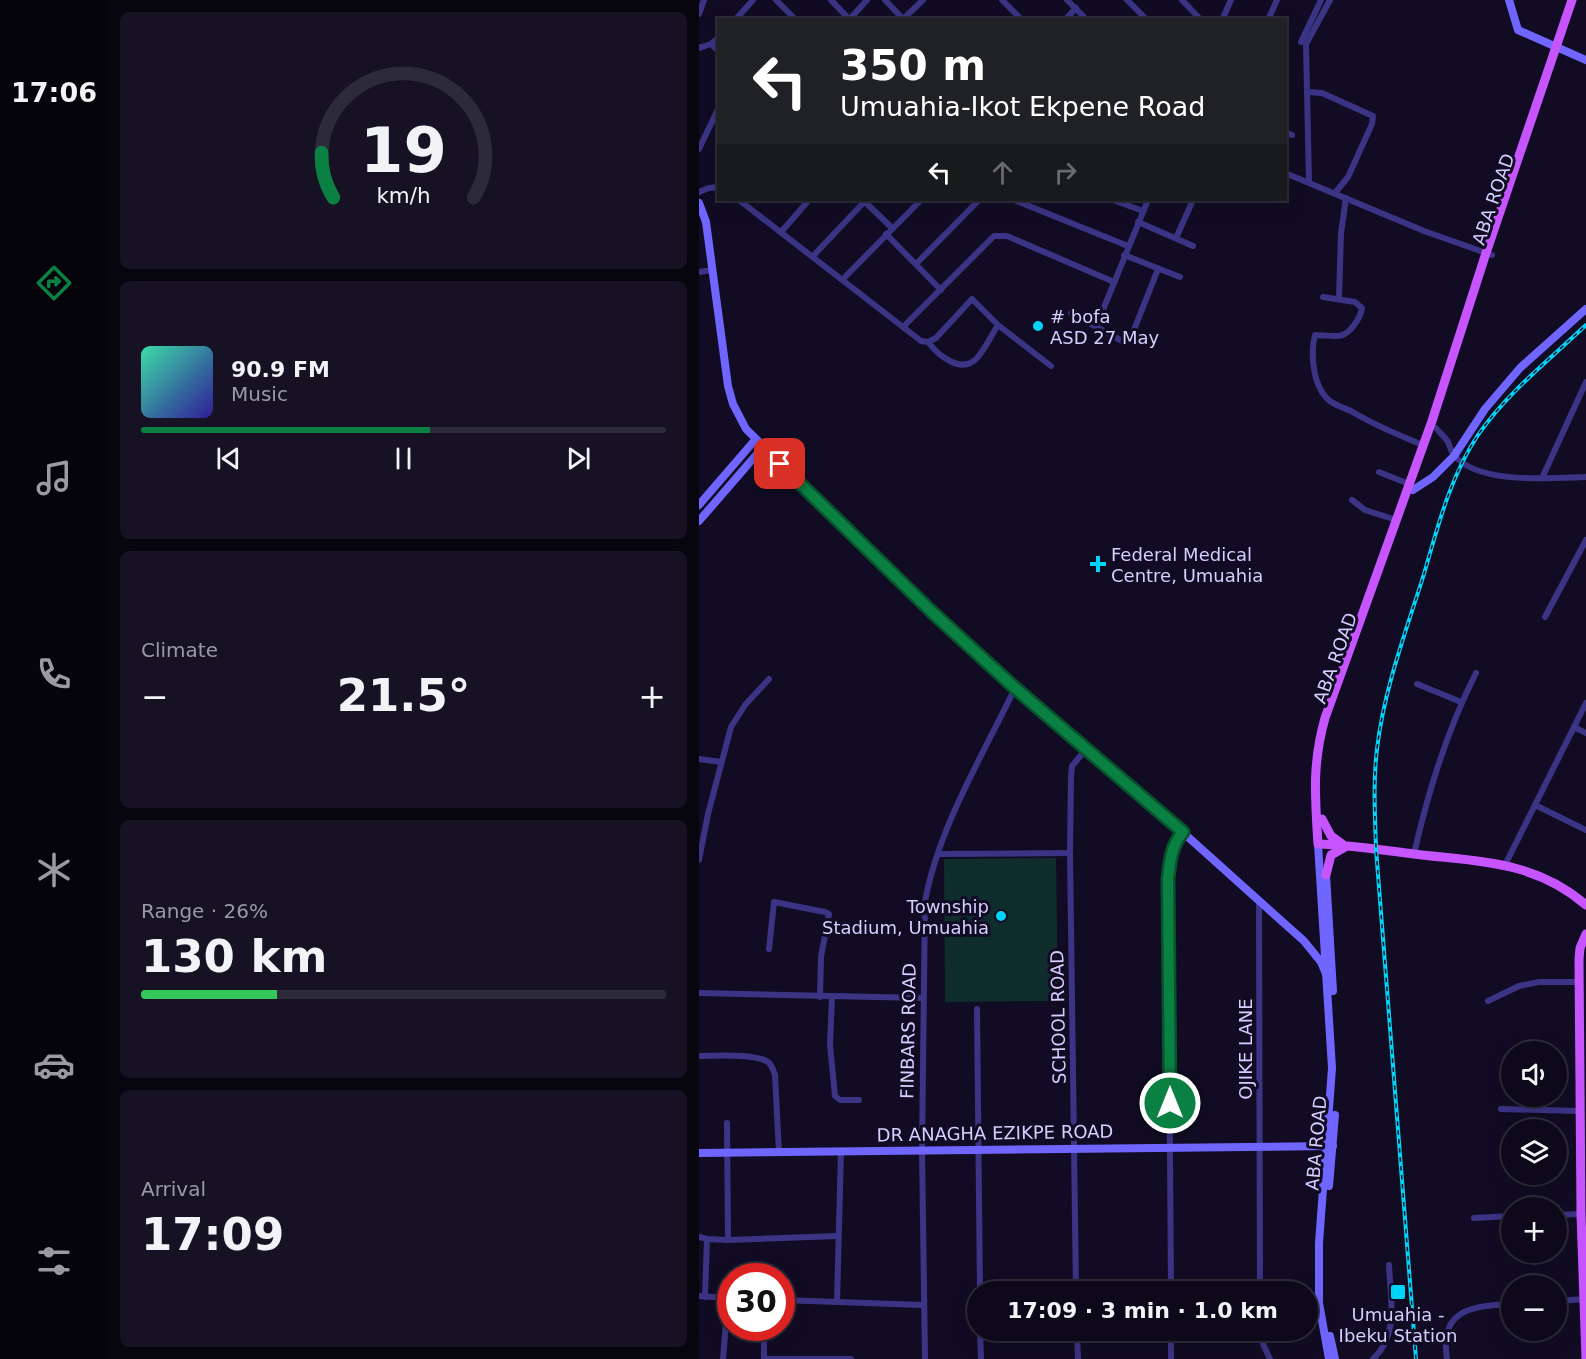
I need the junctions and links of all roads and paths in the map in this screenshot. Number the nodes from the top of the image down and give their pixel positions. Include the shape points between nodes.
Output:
1 (704, 0) edge
2 (753, 0) edge
3 (776, 0) edge
4 (831, 0) edge
5 (867, 0) edge
6 (885, 0) edge
7 (923, 0) edge
8 (1002, 0) edge
9 (1127, 0) edge
10 (1182, 0) edge
11 (1231, 0) edge
12 (1277, 0) edge
13 (1321, 0) edge
14 (1330, 0) edge
15 (1509, 0) edge
16 (1572, 0) edge
17 (1579, 0) edge
18 (1073, 3) edge
19 (699, 14) edge
20 (737, 18) edge
21 (791, 18) edge
22 (848, 18) edge
23 (850, 18) edge
24 (902, 18) edge
25 (904, 18) edge
26 (1020, 18) edge
27 (1066, 18) edge
28 (1085, 18) edge
29 (1145, 18) edge
30 (1199, 18) edge
31 (1223, 18) edge
32 (1269, 18) edge
33 (717, 39) edge
34 (1301, 42) dead end
35 (711, 44) junction
36 (699, 48) edge
37 (1559, 48) junction
38 (717, 50) edge
39 (1586, 60) edge
40 (1307, 92) junction
41 (717, 110) edge
42 (699, 129) edge
43 (707, 132) junction
44 (699, 149) edge
45 (1287, 174) edge
46 (1309, 182) junction
47 (717, 187) edge
48 (699, 192) edge
49 (1335, 193) junction
50 (1346, 198) junction
51 (740, 201) edge
52 (808, 201) edge
53 (863, 201) edge
54 (865, 201) edge
55 (917, 201) edge
56 (978, 201) edge
57 (1016, 201) edge
58 (1116, 201) edge
59 (1148, 201) edge
60 (1193, 201) edge
61 (699, 203) edge
62 (1143, 211) junction
63 (1138, 222) junction
64 (892, 228) junction
65 (782, 231) junction
66 (886, 234) junction
67 (1176, 238) junction
68 (1128, 246) junction
69 (1193, 246) dead end
70 (1489, 254) junction
71 (1124, 255) junction
72 (813, 256) junction
73 (916, 264) junction
74 (1158, 269) junction
75 (713, 270) junction
76 (699, 272) edge
77 (1180, 277) dead end
78 (843, 279) junction
79 (1114, 282) junction
80 (941, 290) junction
81 (1323, 297) dead end
82 (1339, 299) junction
83 (1586, 309) edge
84 (1071, 313) dead end
85 (998, 326) junction
86 (903, 327) junction
87 (1096, 327) junction
88 (928, 342) junction
89 (1051, 366) dead end
90 (1586, 382) edge
91 (1436, 428) junction
92 (756, 440) junction
93 (1423, 445) junction
94 (763, 447) junction
95 (1454, 456) junction
96 (1379, 472) dead end
97 (1586, 477) edge
98 (1542, 478) junction
99 (1411, 487) junction
100 (1352, 500) dead end
101 (699, 505) edge
102 (1396, 520) junction
103 (699, 521) edge
104 (1586, 540) edge
105 (1545, 617) dead end
106 (1349, 659) junction
107 (1476, 673) dead end
108 (769, 679) dead end
109 (1417, 684) dead end
110 (1015, 688) junction
111 (1461, 702) junction
112 (1586, 703) edge
113 (1574, 727) junction
114 (1586, 733) edge
115 (1087, 748) junction
116 (699, 759) edge
117 (721, 762) junction
118 (1535, 806) junction
119 (1322, 819) junction
120 (1586, 830) edge
121 (1183, 832) junction
122 (1321, 844) junction
123 (1349, 847) junction
124 (1070, 853) junction
125 (938, 854) junction
126 (1414, 854) junction
127 (699, 860) edge
128 (1505, 865) junction
129 (1326, 875) junction
130 (1259, 900) junction
131 (1586, 905) edge
132 (1586, 934) edge
133 (1324, 939) junction
134 (1309, 943) junction
135 (769, 949) dead end
136 (1328, 952) junction
137 (1315, 955) junction
138 (1326, 974) junction
139 (1579, 982) junction
140 (699, 993) edge
141 (820, 997) junction
142 (832, 997) junction
143 (923, 998) junction
144 (1488, 1001) dead end
145 (977, 1010) dead end
146 (1583, 1048) edge
147 (699, 1056) edge
148 (859, 1100) dead end
149 (1501, 1109) dead end
150 (1580, 1111) junction
151 (727, 1123) dead end
152 (1260, 1146) junction
153 (1330, 1146) junction
154 (1170, 1147) junction
155 (1074, 1149) junction
156 (922, 1150) junction
157 (978, 1150) junction
158 (841, 1151) junction
159 (779, 1152) junction
160 (699, 1153) edge
161 (727, 1153) junction
162 (1581, 1214) junction
163 (1567, 1215) edge
164 (1501, 1217) edge
165 (1474, 1218) dead end
166 (838, 1236) junction
167 (699, 1237) edge
168 (707, 1239) junction
169 (728, 1240) junction
170 (1389, 1265) dead end
171 (980, 1281) edge
172 (1076, 1281) edge
173 (1171, 1281) edge
174 (1260, 1281) edge
175 (702, 1297) edge
176 (717, 1298) edge
177 (1585, 1299) edge
178 (795, 1300) edge
179 (1567, 1300) edge
180 (837, 1302) junction
181 (923, 1305) junction
182 (1501, 1305) edge
183 (725, 1341) edge
184 (764, 1341) edge
185 (980, 1341) edge
186 (1077, 1341) edge
187 (1171, 1341) edge
188 (1262, 1341) edge
189 (723, 1359) edge
190 (851, 1359) edge
191 (925, 1359) edge
192 (981, 1359) edge
193 (1078, 1359) edge
194 (1171, 1359) edge
195 (1270, 1359) edge
196 (1329, 1359) edge
197 (1335, 1359) edge
198 (1373, 1359) edge
199 (1447, 1359) edge
200 (1586, 1359) edge

1 - 19 street
2 - 20 street
3 - 21 street
4 - 22 street
5 - 23 street
6 - 24 street
7 - 25 street
8 - 26 street
9 - 29 street
10 - 30 street
11 - 31 street
12 - 32 street
13 - 34 street
14 - 40 street via 1307,44
15 - 37 main road via 1518,30
16 - 37 main road, ABA ROAD
17 - 37 main road, ABA ROAD
18 - 27 street
18 - 28 street
33 - 35 street
35 - 36 street
35 - 38 street
37 - 39 main road
37 - 70 main road, ABA ROAD
40 - 46 street
40 - 49 street via 1321,93 1373,116 1348,177
41 - 43 street
42 - 43 street
43 - 44 street
45 - 46 street
46 - 49 street
47 - 48 street
49 - 50 street
50 - 70 street
50 - 82 street
51 - 65 street
52 - 65 street
53 - 72 street
54 - 64 street
55 - 64 street
56 - 73 street
57 - 68 street
58 - 62 street
59 - 62 street
60 - 67 street
61 - 75 main road
62 - 63 street
63 - 67 street
63 - 68 street
64 - 66 street
65 - 72 street
66 - 73 street
66 - 78 street
67 - 69 street
68 - 71 street
70 - 91 main road, ABA ROAD
70 - 93 main road, ABA ROAD
71 - 74 street
71 - 79 street
72 - 78 street
73 - 80 street
74 - 77 street
74 - 87 street via 1130,340 1124,342
75 - 76 street
75 - 92 main road via 728,386 739,417
78 - 86 street
79 - 80 street via 1001,235 990,238
79 - 87 street
80 - 86 street
81 - 82 street
82 - 93 street via 1360,304 1362,312 1343,337 1315,335 1313,362 1323,393 1329,401 1372,424
83 - 95 main road via 1520,368 1485,408
84 - 87 street
85 - 88 street via 976,359 964,364 949,361
85 - 88 street via 975,300 970,300
85 - 89 street
86 - 88 street
90 - 98 street
91 - 95 street
91 - 99 main road, ABA ROAD
92 - 94 main road
92 - 101 main road
93 - 99 main road, ABA ROAD
94 - 103 main road
94 - 110 main road
95 - 98 street via 1483,473
95 - 99 main road via 1433,477
96 - 99 street
97 - 98 street
99 - 102 main road, ABA ROAD
99 - 106 main road, ABA ROAD
100 - 102 street via 1365,510
102 - 106 main road, ABA ROAD
104 - 105 street
106 - 119 main road, ABA ROAD via 1322,752
106 - 122 main road, ABA ROAD via 1325,718 1317,751 1314,790
107 - 111 street
108 - 117 street via 731,727
109 - 111 street
110 - 115 main road
110 - 125 street, FINBARS ROAD
111 - 126 street via 1439,760
112 - 113 street
113 - 114 street
113 - 118 street
115 - 121 main road
115 - 124 street, SCHOOL ROAD via 1073,766
116 - 117 street
117 - 127 street
118 - 120 street
118 - 128 street
119 - 122 main road, ABA ROAD
119 - 123 main road via 1331,836
121 - 130 main road
121 - 154 street via 1172,850 1168,879
122 - 123 main road
122 - 129 main road, ABA ROAD
122 - 133 main road, ABA ROAD
123 - 126 main road
123 - 129 main road via 1331,855
124 - 125 street
124 - 155 street, SCHOOL ROAD
125 - 143 street, FINBARS ROAD via 925,902
126 - 128 main road
128 - 131 main road via 1543,877
129 - 136 main road, ABA ROAD
130 - 134 main road
130 - 152 street, OJIKE LANE
132 - 139 main road via 1580,951
133 - 134 main road via 1320,944
133 - 136 main road, ABA ROAD
134 - 136 main road
134 - 137 main road
135 - 141 street via 774,902 829,914 821,957
136 - 137 main road
136 - 138 main road, ABA ROAD
136 - 153 main road, ABA ROAD via 1338,1068
137 - 138 main road
138 - 153 main road, ABA ROAD via 1332,1068
139 - 144 street via 1519,986
139 - 146 main road
140 - 141 street
141 - 142 street
142 - 143 street
142 - 148 street via 830,1045 835,1096 840,1100
143 - 156 street, FINBARS ROAD
145 - 157 street
146 - 150 main road
147 - 159 street via 749,1057 772,1066
149 - 150 street
150 - 162 main road
151 - 161 street
152 - 153 main road, DR ANAGHA EZIKPE ROAD
152 - 154 main road, DR ANAGHA EZIKPE ROAD
152 - 174 street, OJIKE LANE
153 - 196 main road, ABA ROAD via 1320,1215 1319,1263 1321,1324
153 - 197 main road, ABA ROAD via 1325,1273 1327,1323
154 - 155 main road, DR ANAGHA EZIKPE ROAD
154 - 173 street
155 - 157 main road, DR ANAGHA EZIKPE ROAD
155 - 172 street, SCHOOL ROAD
156 - 157 main road, DR ANAGHA EZIKPE ROAD
156 - 158 main road, DR ANAGHA EZIKPE ROAD
156 - 181 street, FINBARS ROAD
157 - 171 street
158 - 159 main road, DR ANAGHA EZIKPE ROAD
158 - 166 street
159 - 161 main road, DR ANAGHA EZIKPE ROAD
160 - 161 main road, DR ANAGHA EZIKPE ROAD
161 - 169 street
162 - 163 street
162 - 177 main road
164 - 165 street
166 - 169 street
166 - 180 street
167 - 168 street
168 - 169 street
168 - 175 street
170 - 198 street via 1392,1324 1381,1352
175 - 176 street
177 - 179 street
177 - 200 main road
178 - 180 street
180 - 181 street
181 - 191 street, FINBARS ROAD
182 - 199 street via 1479,1307 1456,1316 1447,1328
183 - 189 street
184 - 190 street via 764,1359
185 - 192 street
186 - 193 street
187 - 194 street
188 - 195 street

